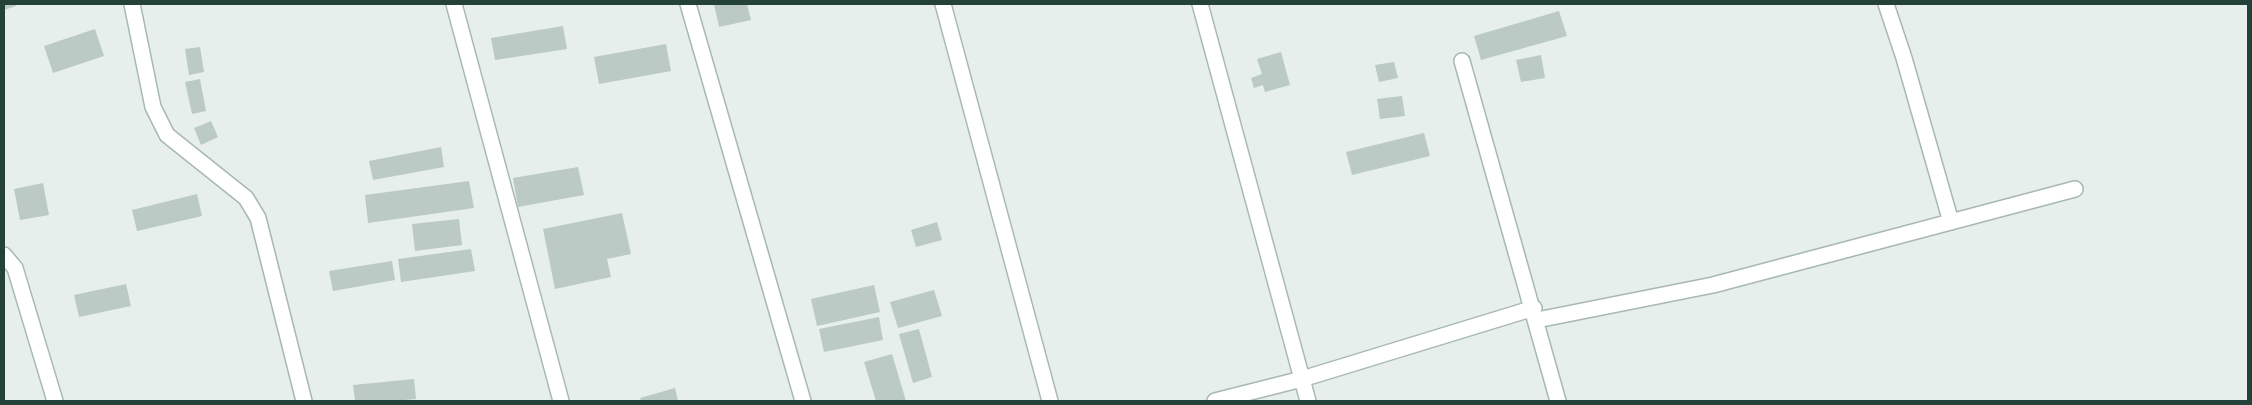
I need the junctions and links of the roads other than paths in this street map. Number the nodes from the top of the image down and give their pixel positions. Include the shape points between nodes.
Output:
1 (132, 4) edge
2 (454, 4) edge
3 (688, 4) edge
4 (943, 4) edge
5 (1200, 4) edge
6 (1886, 4) edge
7 (1462, 61) dead end
8 (2075, 188) dead end
9 (1952, 222) junction
10 (4, 256) edge
11 (1535, 314) junction
12 (1302, 379) junction
13 (55, 401) edge
14 (304, 401) edge
15 (561, 401) edge
16 (803, 401) edge
17 (1050, 401) edge
18 (1215, 401) edge
19 (1308, 401) edge
20 (1558, 401) edge

1 - 14 street via 153,107 167,135 246,198 258,218
2 - 15 street
3 - 16 street
4 - 17 street
5 - 12 street
6 - 9 street
7 - 11 street
8 - 9 street
9 - 11 street via 1713,285
10 - 13 street via 16,268
11 - 12 street
11 - 20 street
12 - 18 street
12 - 19 street

